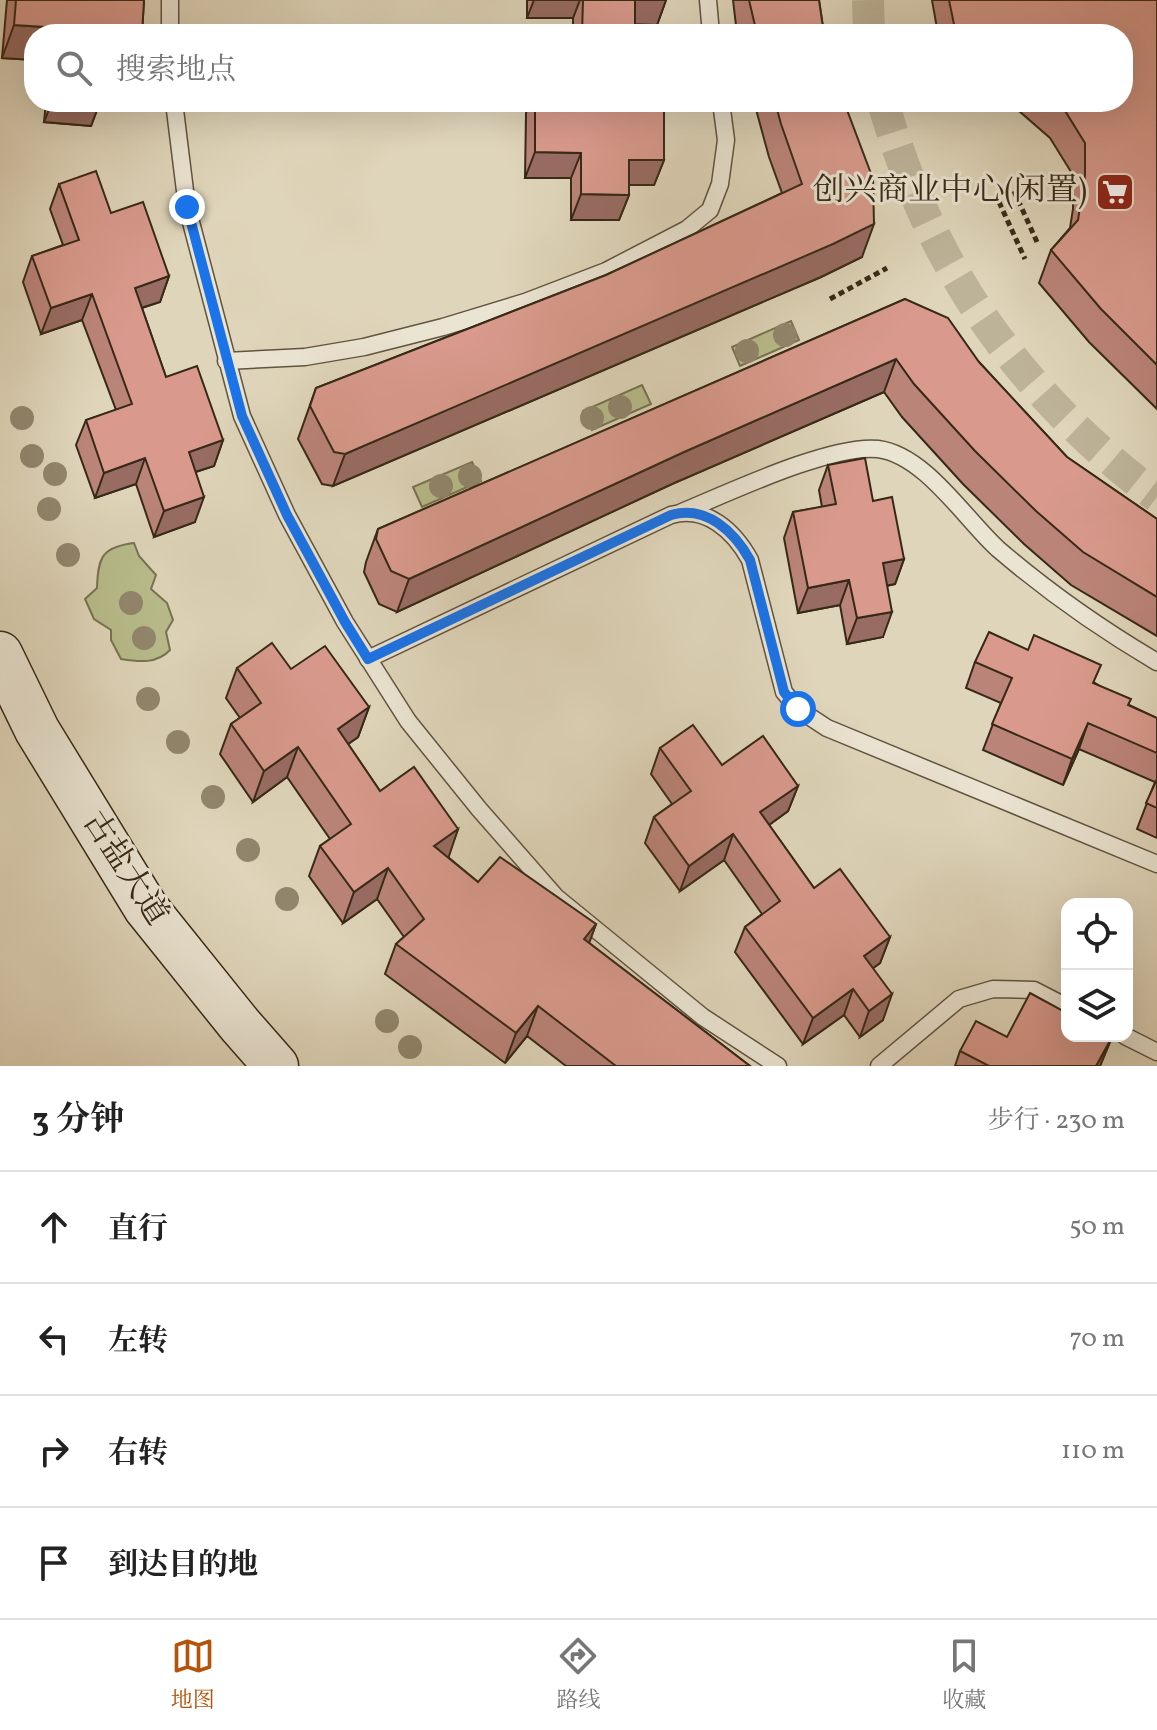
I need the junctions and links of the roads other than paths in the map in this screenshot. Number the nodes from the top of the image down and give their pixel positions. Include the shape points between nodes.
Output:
1 (170, 0) edge
2 (708, 0) edge
3 (170, 24) edge
4 (710, 24) edge
5 (175, 112) edge
6 (722, 112) edge
7 (226, 361) junction
8 (682, 512) junction
9 (0, 654) edge
10 (368, 659) junction
11 (1157, 662) edge
12 (1157, 864) edge
13 (1061, 1004) edge
14 (1133, 1040) edge
15 (1157, 1052) edge
16 (276, 1066) edge
17 (778, 1066) edge
18 (879, 1066) edge

1 - 3 lane
2 - 4 lane
5 - 7 lane via 187,207
6 - 7 lane via 726,140 710,210 687,229 606,271 525,302 364,347
7 - 10 lane via 242,416 287,515
8 - 10 lane
8 - 11 lane via 815,460 851,451 888,452 924,473 997,548 1073,608
8 - 12 lane via 714,520 741,543 784,692 798,709 827,728
9 - 16 street, 古盐大道 via 37,730 146,908
10 - 17 lane via 408,721 556,897 703,1017
13 - 18 lane via 1034,990 993,989 959,999
14 - 15 lane

